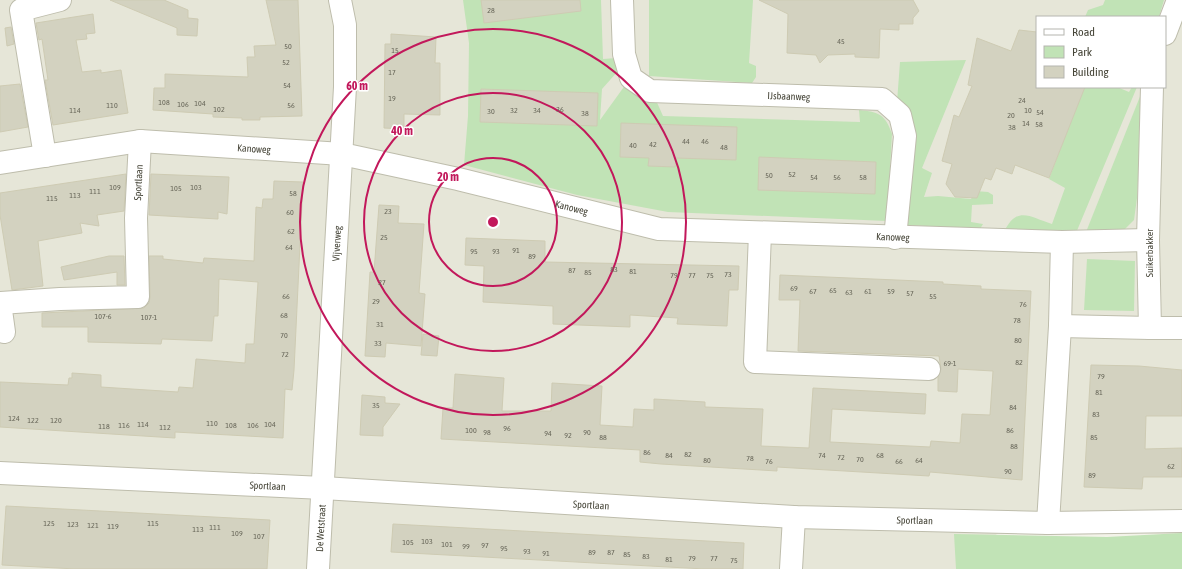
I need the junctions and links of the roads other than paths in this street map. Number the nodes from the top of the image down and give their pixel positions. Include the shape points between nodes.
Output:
1 (60, 0) edge
2 (340, 0) edge
3 (622, 0) edge
4 (1178, 0) edge
5 (1166, 31) edge
6 (1152, 88) edge
7 (140, 141) junction
8 (342, 154) junction
9 (45, 156) junction
10 (0, 163) edge
11 (760, 233) junction
12 (895, 238) junction
13 (1148, 240) junction
14 (1062, 242) junction
15 (1060, 326) junction
16 (1150, 328) junction
17 (1182, 328) edge
18 (4, 332) dead end
19 (929, 369) dead end
20 (0, 473) edge
21 (323, 488) junction
22 (794, 517) junction
23 (1182, 521) edge
24 (1048, 523) junction
25 (318, 569) edge
26 (791, 569) edge

1 - 9 street via 20,10
2 - 8 street, Vijverweg via 345,32
3 - 12 street, IJsbaanweg via 624,54 631,78 650,91 882,100 900,115 905,136
4 - 5 street
6 - 13 street, Suikerbakker
7 - 8 street, Kanoweg
7 - 9 street, Kanoweg
7 - 18 street, Sportlaan via 136,218 138,297 0,303
8 - 11 street, Kanoweg via 458,179 659,229
8 - 21 street, Vijverweg
9 - 10 street, Kanoweg
11 - 12 street, Kanoweg
11 - 19 street via 755,362
12 - 14 street, Kanoweg
13 - 14 street, Kanoweg
13 - 16 street, Suikerbakker
14 - 15 street
15 - 16 street
15 - 24 street
16 - 17 street
20 - 21 street, Sportlaan
21 - 22 street, Sportlaan
21 - 25 street, De Wetstraat
22 - 24 street, Sportlaan
22 - 26 street
23 - 24 street, Sportlaan

